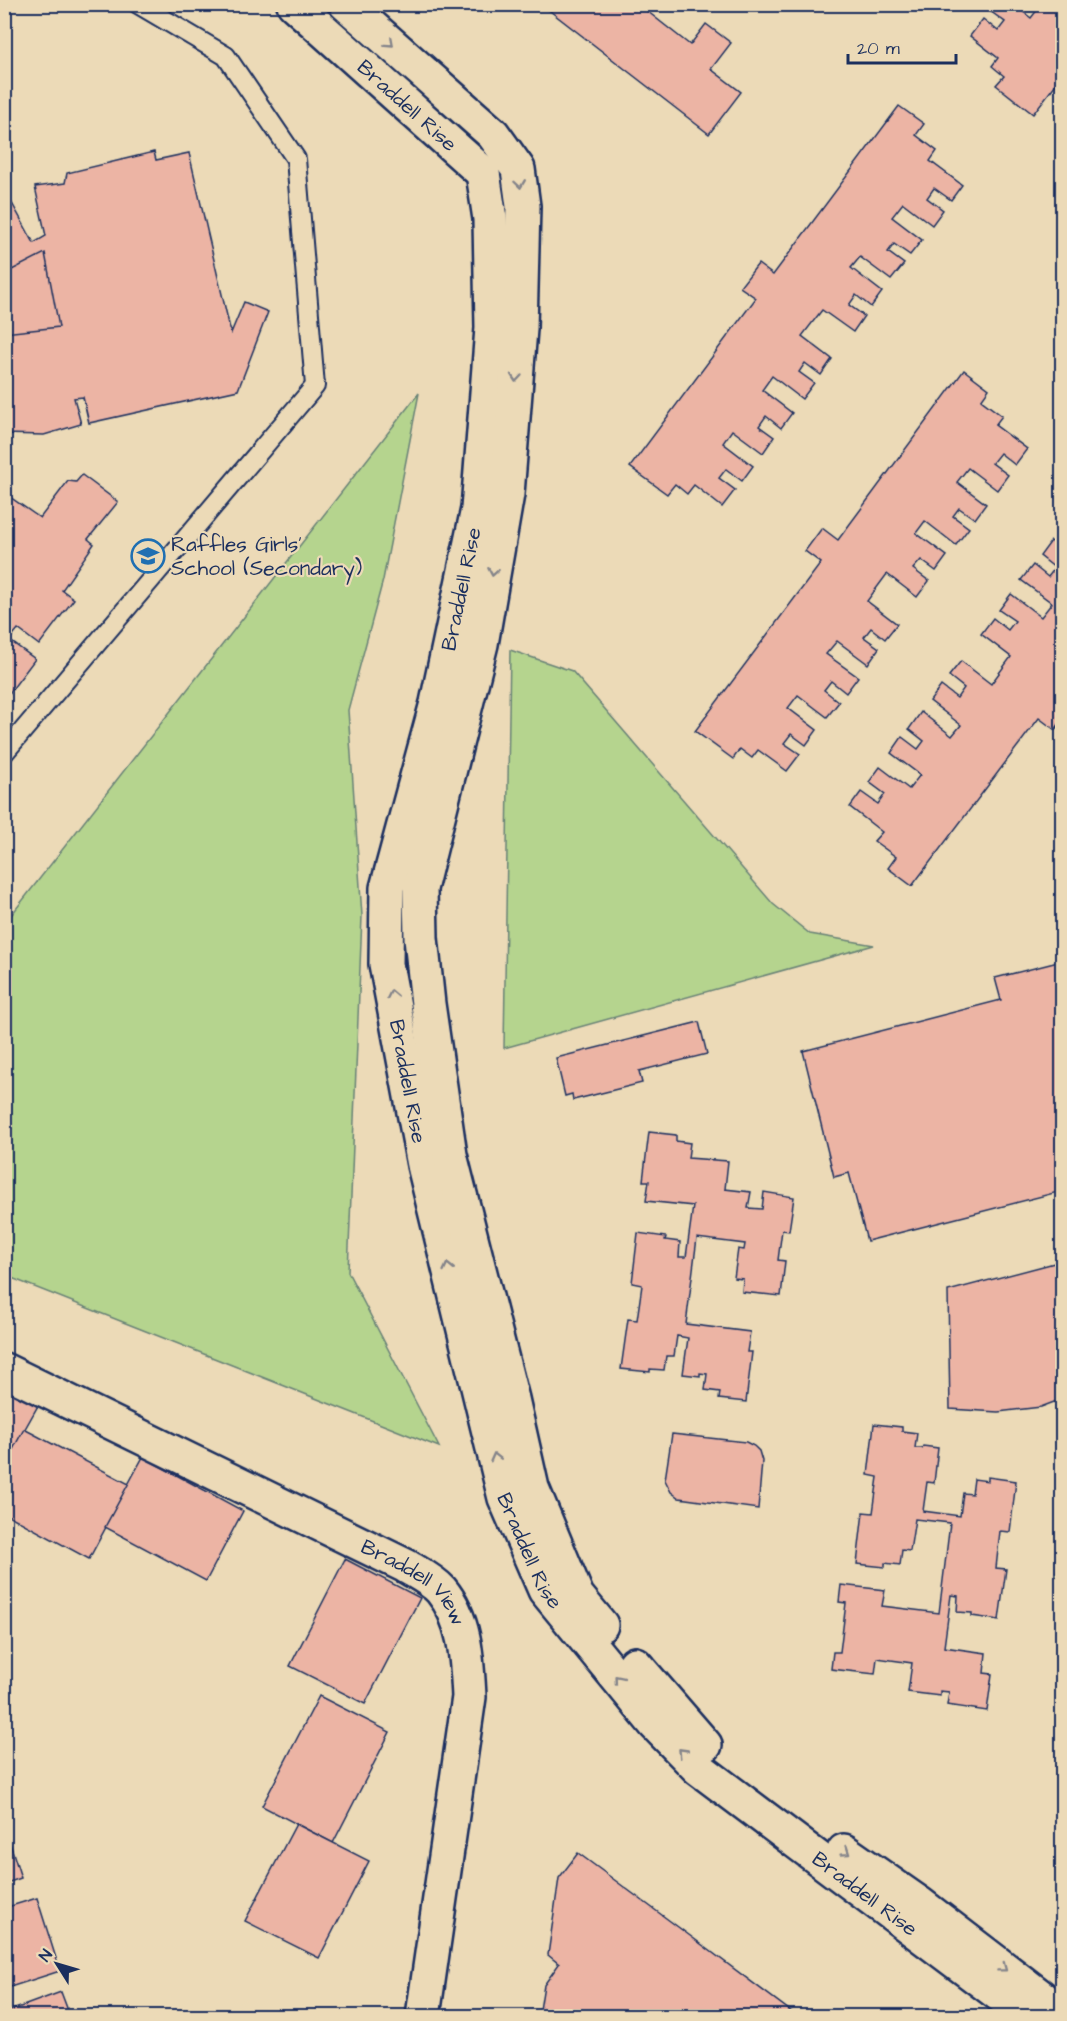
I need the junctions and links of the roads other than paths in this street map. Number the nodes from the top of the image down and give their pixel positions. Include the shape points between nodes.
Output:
1 (138, 4) edge
2 (294, 4) edge
3 (346, 4) edge
4 (4, 753) edge
5 (4, 1370) edge
6 (664, 1716) junction
7 (1062, 2013) edge
8 (423, 2016) edge
9 (1028, 2016) edge

1 - 4 lane via 226,56 296,159 315,386
6 -> 2 street, Braddell Rise via 545,1590 505,1497 424,1165 386,964 387,888 437,703 478,509 492,328 490,219 483,172
3 -> 6 street, Braddell Rise via 493,134 518,169 523,206 520,329 507,494 481,644 420,889 421,938 450,1155 532,1488 577,1596
5 - 8 street, Braddell View via 406,1566 439,1588 455,1611 467,1651 469,1697
6 -> 7 street, Braddell Rise
9 -> 6 street, Braddell Rise via 698,1768

